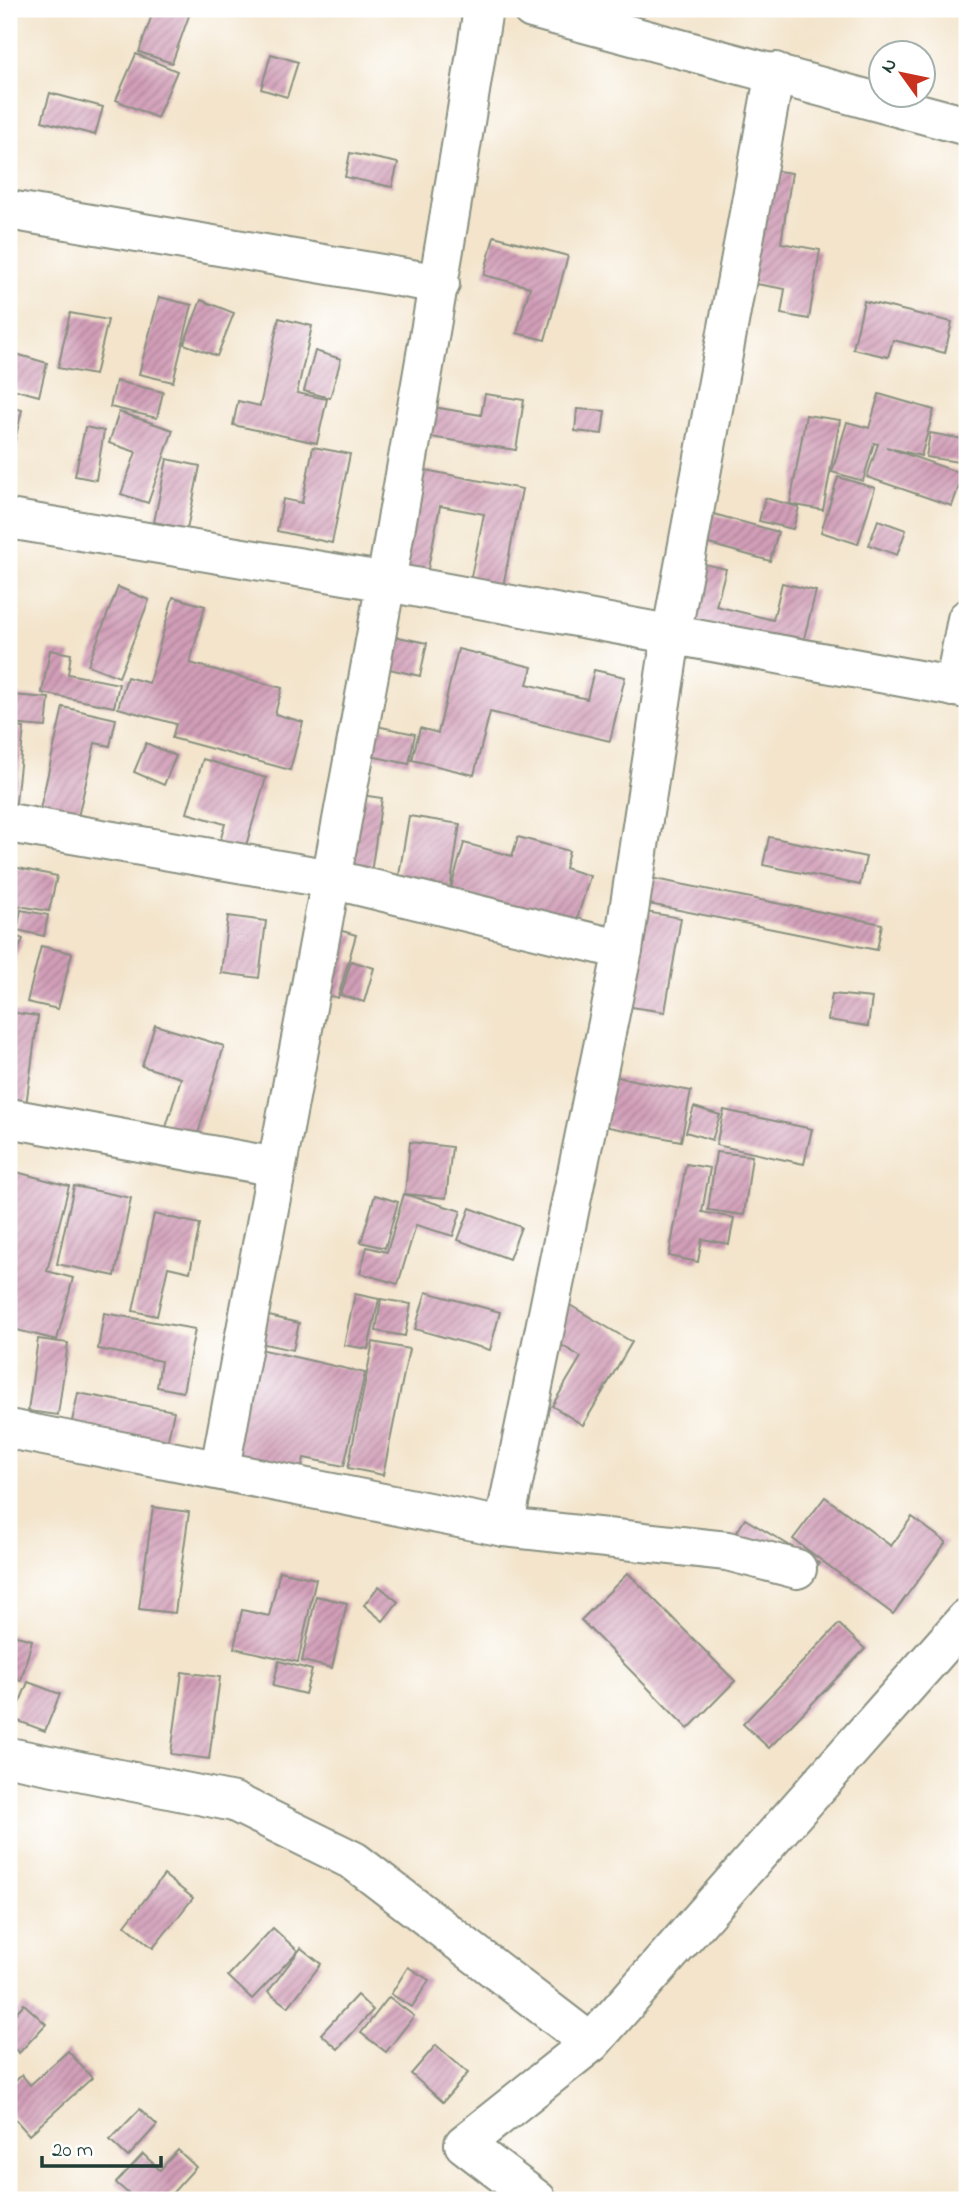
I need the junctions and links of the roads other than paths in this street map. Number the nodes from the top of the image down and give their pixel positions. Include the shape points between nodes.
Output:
1 (483, 9) edge
2 (532, 9) edge
3 (775, 72) junction
4 (967, 126) edge
5 (9, 211) edge
6 (440, 284) junction
7 (9, 519) edge
8 (387, 582) junction
9 (967, 619) edge
10 (671, 637) junction
11 (961, 688) edge
12 (9, 823) edge
13 (331, 879) junction
14 (623, 950) junction
15 (9, 1118) edge
16 (276, 1167) junction
17 (9, 1429) edge
18 (220, 1468) junction
19 (504, 1527) junction
20 (797, 1569) dead end
21 (964, 1629) edge
22 (9, 1756) edge
23 (590, 2043) junction
24 (537, 2200) edge

1 - 6 street
2 - 3 street
3 - 4 street
3 - 10 street
5 - 6 street
6 - 8 street
7 - 8 street
8 - 10 street
8 - 13 street
9 - 11 street
10 - 11 street
10 - 14 street
12 - 13 street
13 - 14 street
13 - 16 street
14 - 19 street
15 - 16 street
16 - 18 street
17 - 18 street
18 - 19 street
19 - 20 street via 727,1551
21 - 23 street
22 - 23 street via 234,1802 354,1861
23 - 24 street via 464,2144

